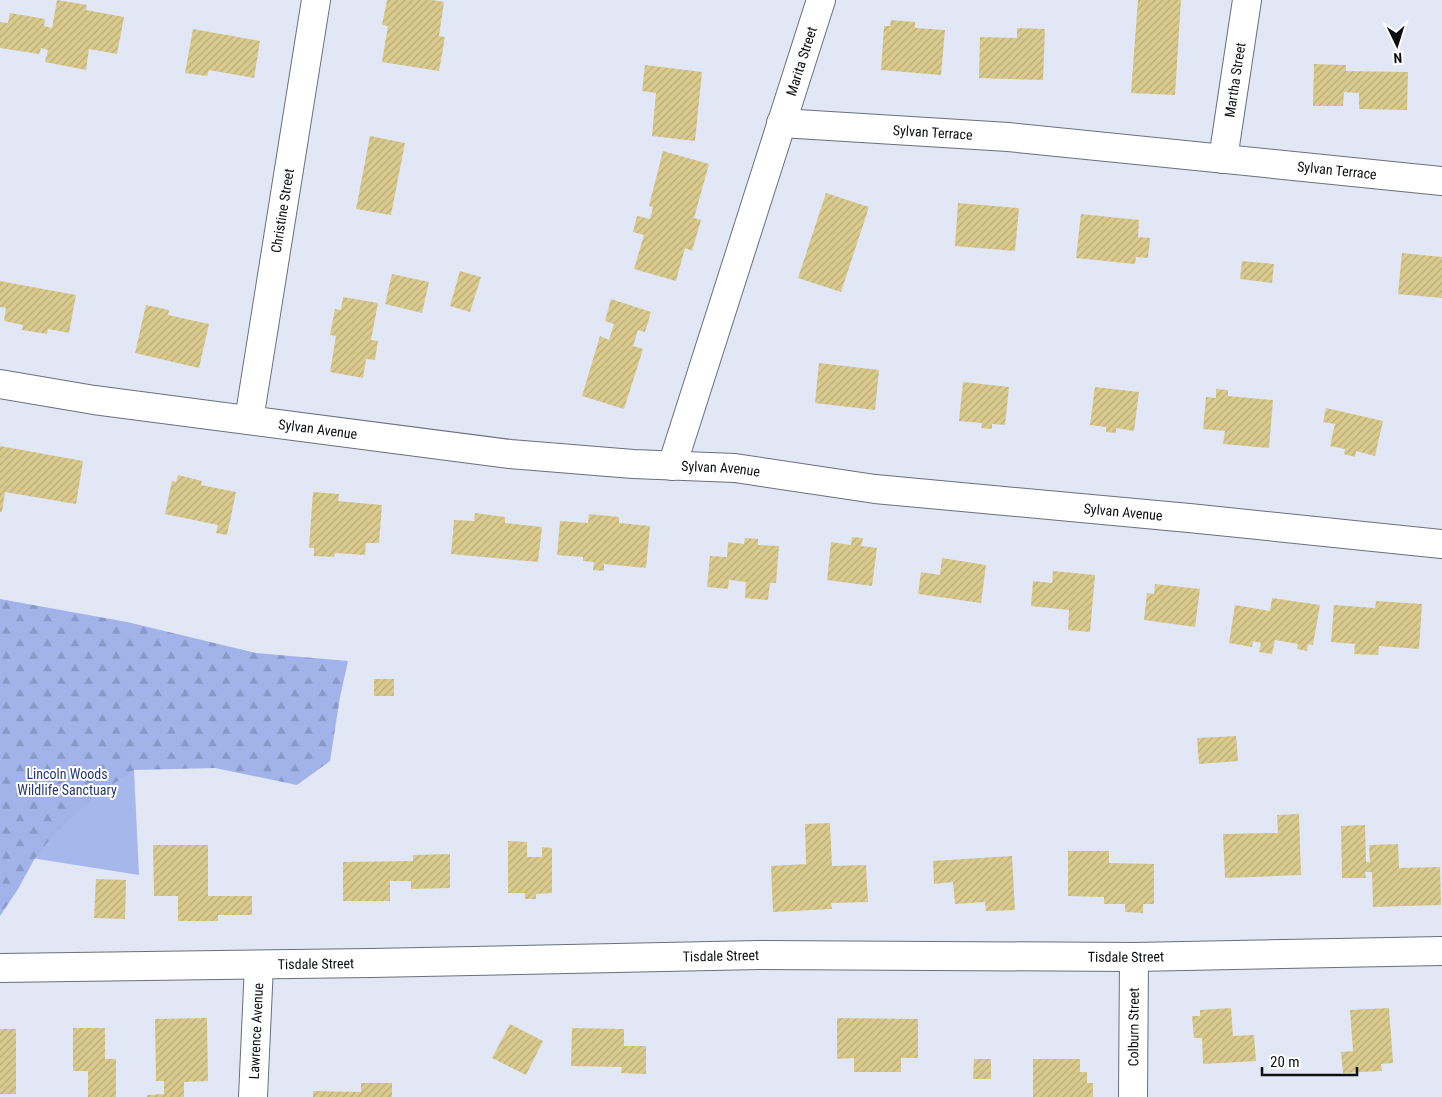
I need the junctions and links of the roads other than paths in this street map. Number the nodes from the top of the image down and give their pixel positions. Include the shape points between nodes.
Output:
1 (316, 0) edge
2 (821, 0) edge
3 (1247, 0) edge
4 (781, 123) junction
5 (1223, 159) junction
6 (1442, 181) edge
7 (0, 384) edge
8 (249, 420) junction
9 (672, 466) junction
10 (1442, 544) edge
11 (1442, 951) edge
12 (1134, 957) junction
13 (259, 965) junction
14 (0, 968) edge
15 (253, 1097) edge
16 (1133, 1097) edge

1 - 8 street, Christine Street
2 - 4 street, Marita Street
3 - 5 street, Martha Street
4 - 5 street, Sylvan Terrace via 1008,137
4 - 9 street
5 - 6 street, Sylvan Terrace
7 - 8 street, Sylvan Avenue
8 - 9 street, Sylvan Avenue via 510,454
9 - 10 street, Sylvan Avenue via 735,468 875,489
11 - 12 street, Tisdale Street
12 - 13 street, Tisdale Street via 759,955
12 - 16 street, Colburn Street
13 - 14 street, Tisdale Street
13 - 15 street, Lawrence Avenue

